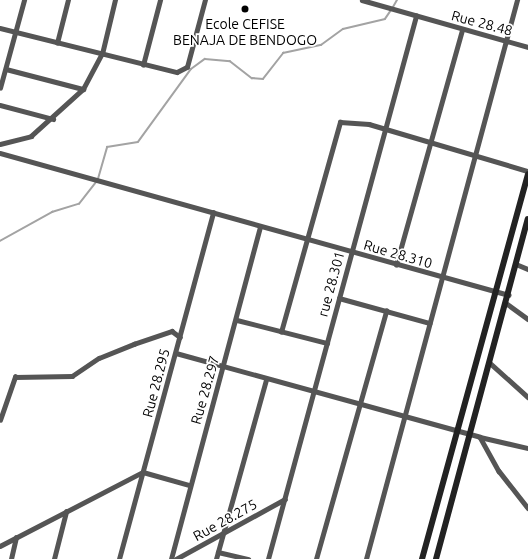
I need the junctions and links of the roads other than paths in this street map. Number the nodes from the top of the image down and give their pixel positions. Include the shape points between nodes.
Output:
1 (24, 0) edge
2 (68, 0) edge
3 (115, 0) edge
4 (160, 0) edge
5 (205, 0) edge
6 (364, 0) edge
7 (517, 0) edge
8 (416, 16) junction
9 (0, 28) edge
10 (462, 30) junction
11 (15, 32) junction
12 (506, 42) junction
13 (57, 43) junction
14 (528, 47) edge
15 (102, 54) junction
16 (143, 65) junction
17 (6, 69) junction
18 (0, 88) edge
19 (83, 89) junction
20 (0, 104) edge
21 (53, 119) junction
22 (386, 130) junction
23 (0, 144) edge
24 (432, 144) junction
25 (0, 153) edge
26 (476, 155) junction
27 (528, 171) edge
28 (528, 174) edge
29 (213, 213) junction
30 (528, 219) edge
31 (260, 227) junction
32 (305, 239) junction
33 (351, 252) junction
34 (516, 264) junction
35 (396, 265) junction
36 (528, 269) edge
37 (443, 278) junction
38 (495, 292) junction
39 (509, 295) junction
40 (339, 298) junction
41 (506, 303) junction
42 (386, 311) junction
43 (528, 318) edge
44 (237, 320) junction
45 (430, 323) junction
46 (281, 332) junction
47 (180, 337) junction
48 (326, 343) junction
49 (176, 353) junction
50 (490, 363) junction
51 (223, 368) junction
52 (266, 380) junction
53 (314, 392) junction
54 (528, 397) edge
55 (361, 405) junction
56 (405, 418) junction
57 (0, 420) edge
58 (455, 431) junction
59 (468, 435) junction
60 (480, 437) junction
61 (528, 448) edge
62 (142, 472) junction
63 (188, 484) junction
64 (285, 499) junction
65 (528, 508) edge
66 (66, 512) junction
67 (222, 536) junction
68 (16, 538) junction
69 (0, 546) edge
70 (218, 552) junction
71 (11, 559) edge
72 (54, 559) edge
73 (119, 559) edge
74 (171, 559) edge
75 (176, 559) edge
76 (216, 559) edge
77 (248, 559) edge
78 (268, 559) edge
79 (316, 559) edge
80 (366, 559) edge
81 (422, 559) edge
82 (436, 559) edge

1 - 11 street
2 - 13 street
3 - 15 street
4 - 16 street
5 - 16 street via 184,70 177,72
6 - 8 street, Rue 28.48
7 - 12 street
8 - 10 street, Rue 28.48
8 - 22 street, rue 28.301
9 - 11 street
10 - 12 street, Rue 28.48
10 - 24 street
11 - 13 street
11 - 17 street
12 - 14 street, Rue 28.48
12 - 26 street
13 - 15 street
15 - 16 street
15 - 19 street
17 - 18 street
17 - 19 street
19 - 21 street
20 - 21 street
21 - 23 street via 31,136
22 - 24 street
22 - 32 street via 354,121 338,125
22 - 33 street, rue 28.301
24 - 26 street
24 - 35 street
25 - 29 street, Rue 28.310
26 - 27 street
26 - 37 street
28 - 38 main road
29 - 31 street, Rue 28.310
29 - 47 street, Rue 28.295
30 - 34 main road
31 - 32 street, Rue 28.310
31 - 44 street, Rue 28.297
32 - 33 street, Rue 28.310
32 - 46 street
33 - 35 street, Rue 28.310
33 - 40 street, rue 28.301
34 - 36 street
34 - 39 main road
35 - 37 street, Rue 28.310
37 - 38 street, Rue 28.310
37 - 45 street
38 - 39 street, Rue 28.310
38 - 58 main road
39 - 41 main road
40 - 42 street
40 - 48 street, rue 28.301
41 - 43 street
41 - 50 main road
42 - 45 street
42 - 55 street
44 - 46 street
44 - 51 street, Rue 28.297
45 - 56 street
46 - 48 street
47 - 49 street, Rue 28.295
47 - 57 street via 172,331 134,344 99,358 72,376 17,376 11,379
48 - 53 street, rue 28.301
49 - 51 street
49 - 62 street, Rue 28.295
50 - 54 street
50 - 59 main road
51 - 52 street
51 - 63 street, Rue 28.297
52 - 53 street
52 - 67 street
53 - 55 street
53 - 64 street, rue 28.301
55 - 56 street
55 - 79 street
56 - 58 street
56 - 80 street
58 - 59 street
58 - 81 main road
59 - 60 street
59 - 82 main road
60 - 61 street
60 - 65 street via 499,471
62 - 63 street
62 - 66 street
62 - 73 street, Rue 28.295
63 - 74 street, Rue 28.297
64 - 67 street, Rue 28.275
64 - 78 street, rue 28.301
66 - 68 street
66 - 72 street
67 - 70 street
67 - 75 street, Rue 28.275
68 - 69 street
68 - 71 street
70 - 76 street
70 - 77 street

